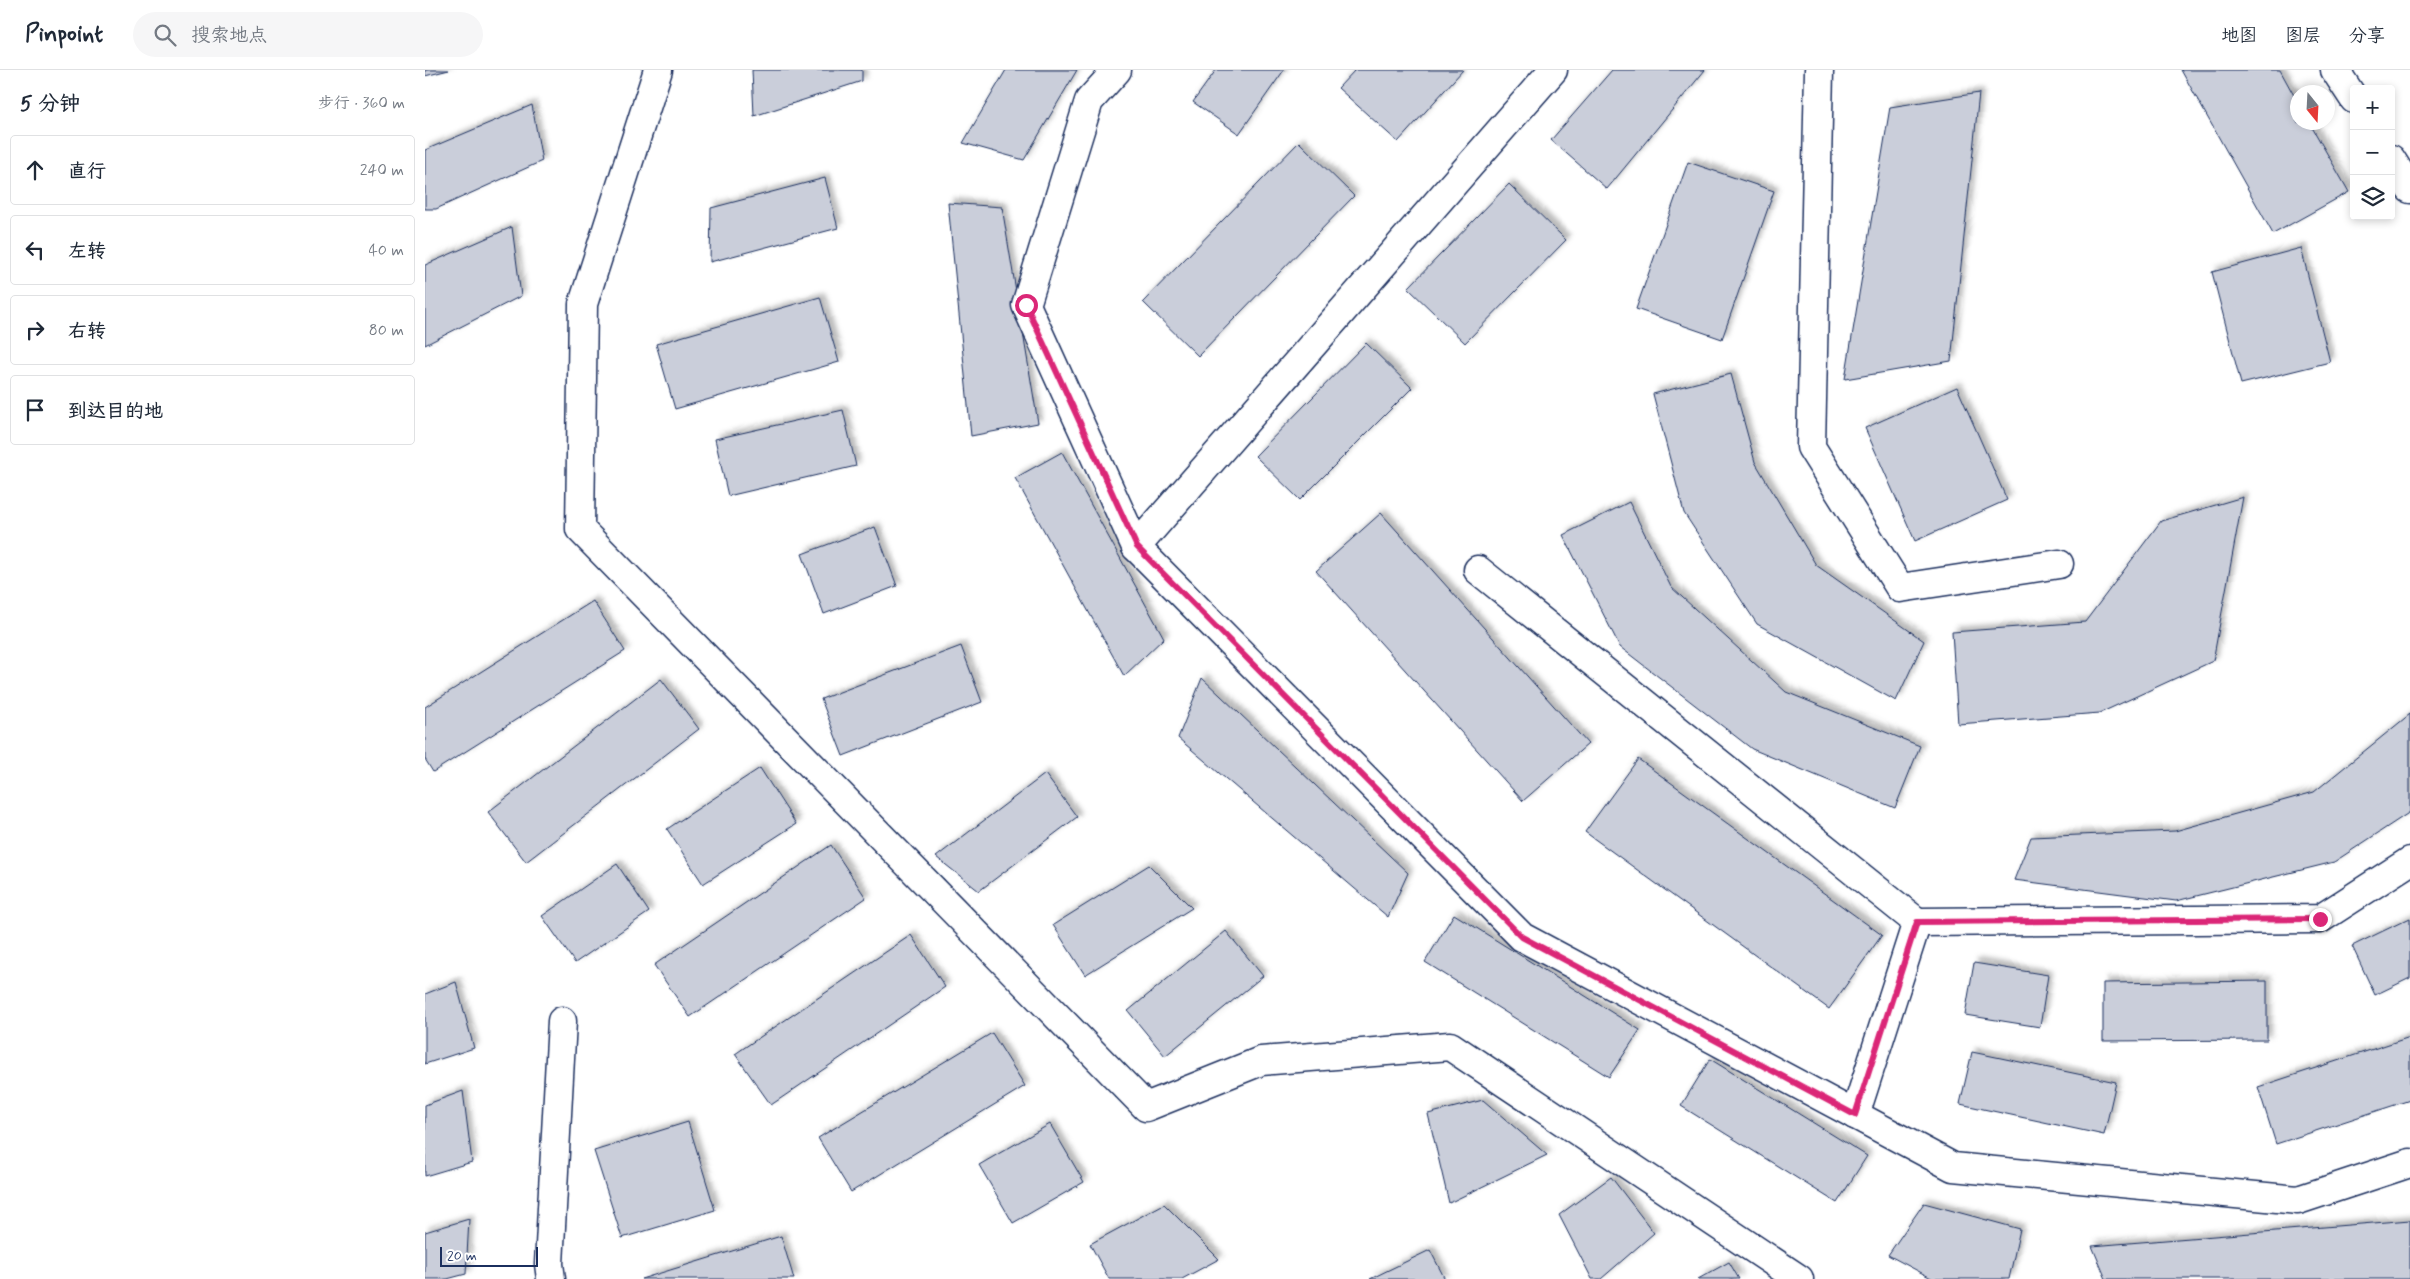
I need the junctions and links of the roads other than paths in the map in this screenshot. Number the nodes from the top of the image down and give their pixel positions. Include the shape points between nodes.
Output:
1 (658, 70) edge
2 (1117, 70) edge
3 (1553, 70) edge
4 (1819, 70) edge
5 (2335, 70) edge
6 (2350, 93) edge
7 (2395, 165) edge
8 (2410, 189) edge
9 (1137, 547) junction
10 (2059, 564) dead end
11 (1478, 570) dead end
12 (2410, 862) edge
13 (1917, 922) junction
14 (562, 1021) dead end
15 (1855, 1115) junction
16 (2410, 1163) edge
17 (551, 1279) edge
18 (1799, 1279) edge

1 - 18 street via 583,304 581,529 1146,1107 1261,1061 1449,1046
2 - 9 street via 1089,101 1026,305
3 - 9 street
4 - 10 street via 1811,447 1900,588
5 - 6 street
7 - 8 street
9 - 15 street via 1522,937
11 - 13 street
12 - 13 street via 2320,919
13 - 15 street
14 - 17 street via 549,1264
15 - 16 street via 1953,1167 2298,1200

